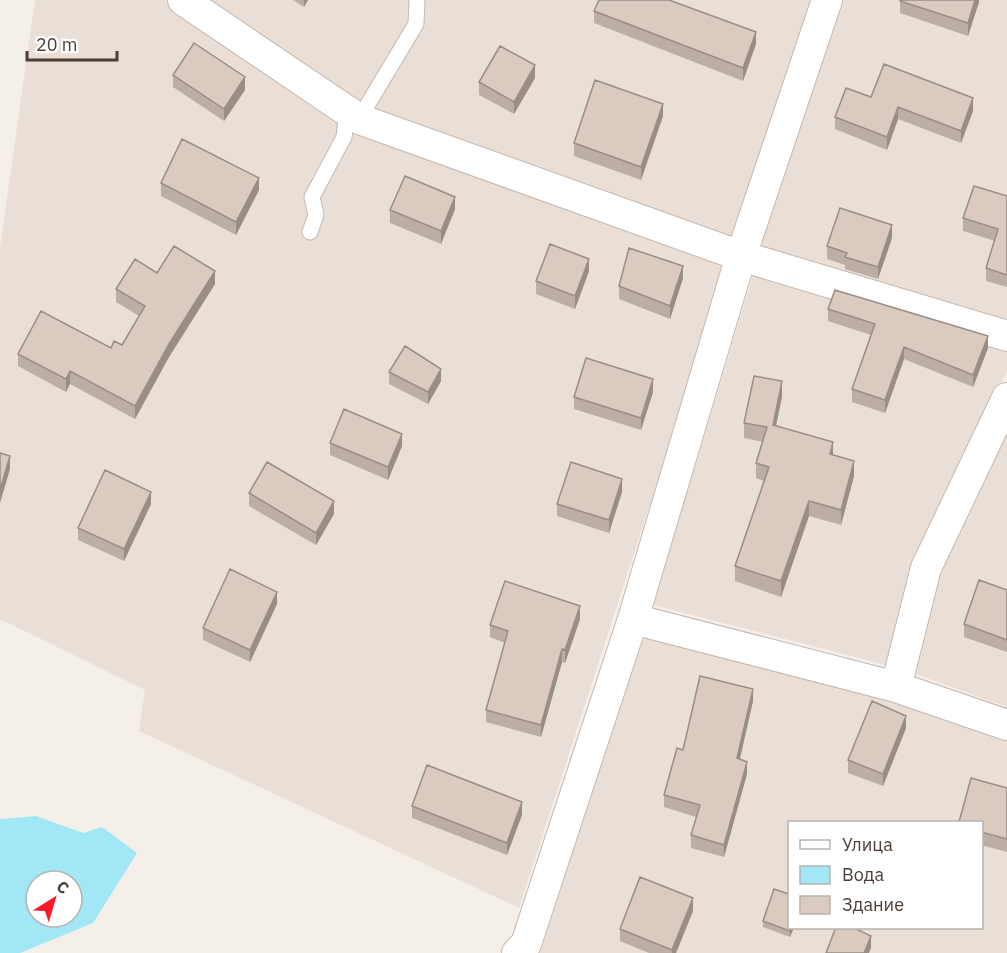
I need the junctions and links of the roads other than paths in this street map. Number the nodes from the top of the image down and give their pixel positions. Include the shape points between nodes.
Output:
1 (183, 0) edge
2 (417, 0) edge
3 (827, 0) edge
4 (353, 116) junction
5 (310, 232) dead end
6 (741, 256) junction
7 (1007, 336) edge
8 (1007, 398) edge
9 (633, 619) junction
10 (896, 687) junction
11 (1007, 724) edge
12 (522, 950) edge

1 - 4 street
2 - 4 lane via 416,24
3 - 6 street
4 - 5 lane via 312,198 316,215
4 - 6 street
6 - 7 street
6 - 9 street
8 - 10 street via 926,568
9 - 10 street
9 - 12 street
10 - 11 street

